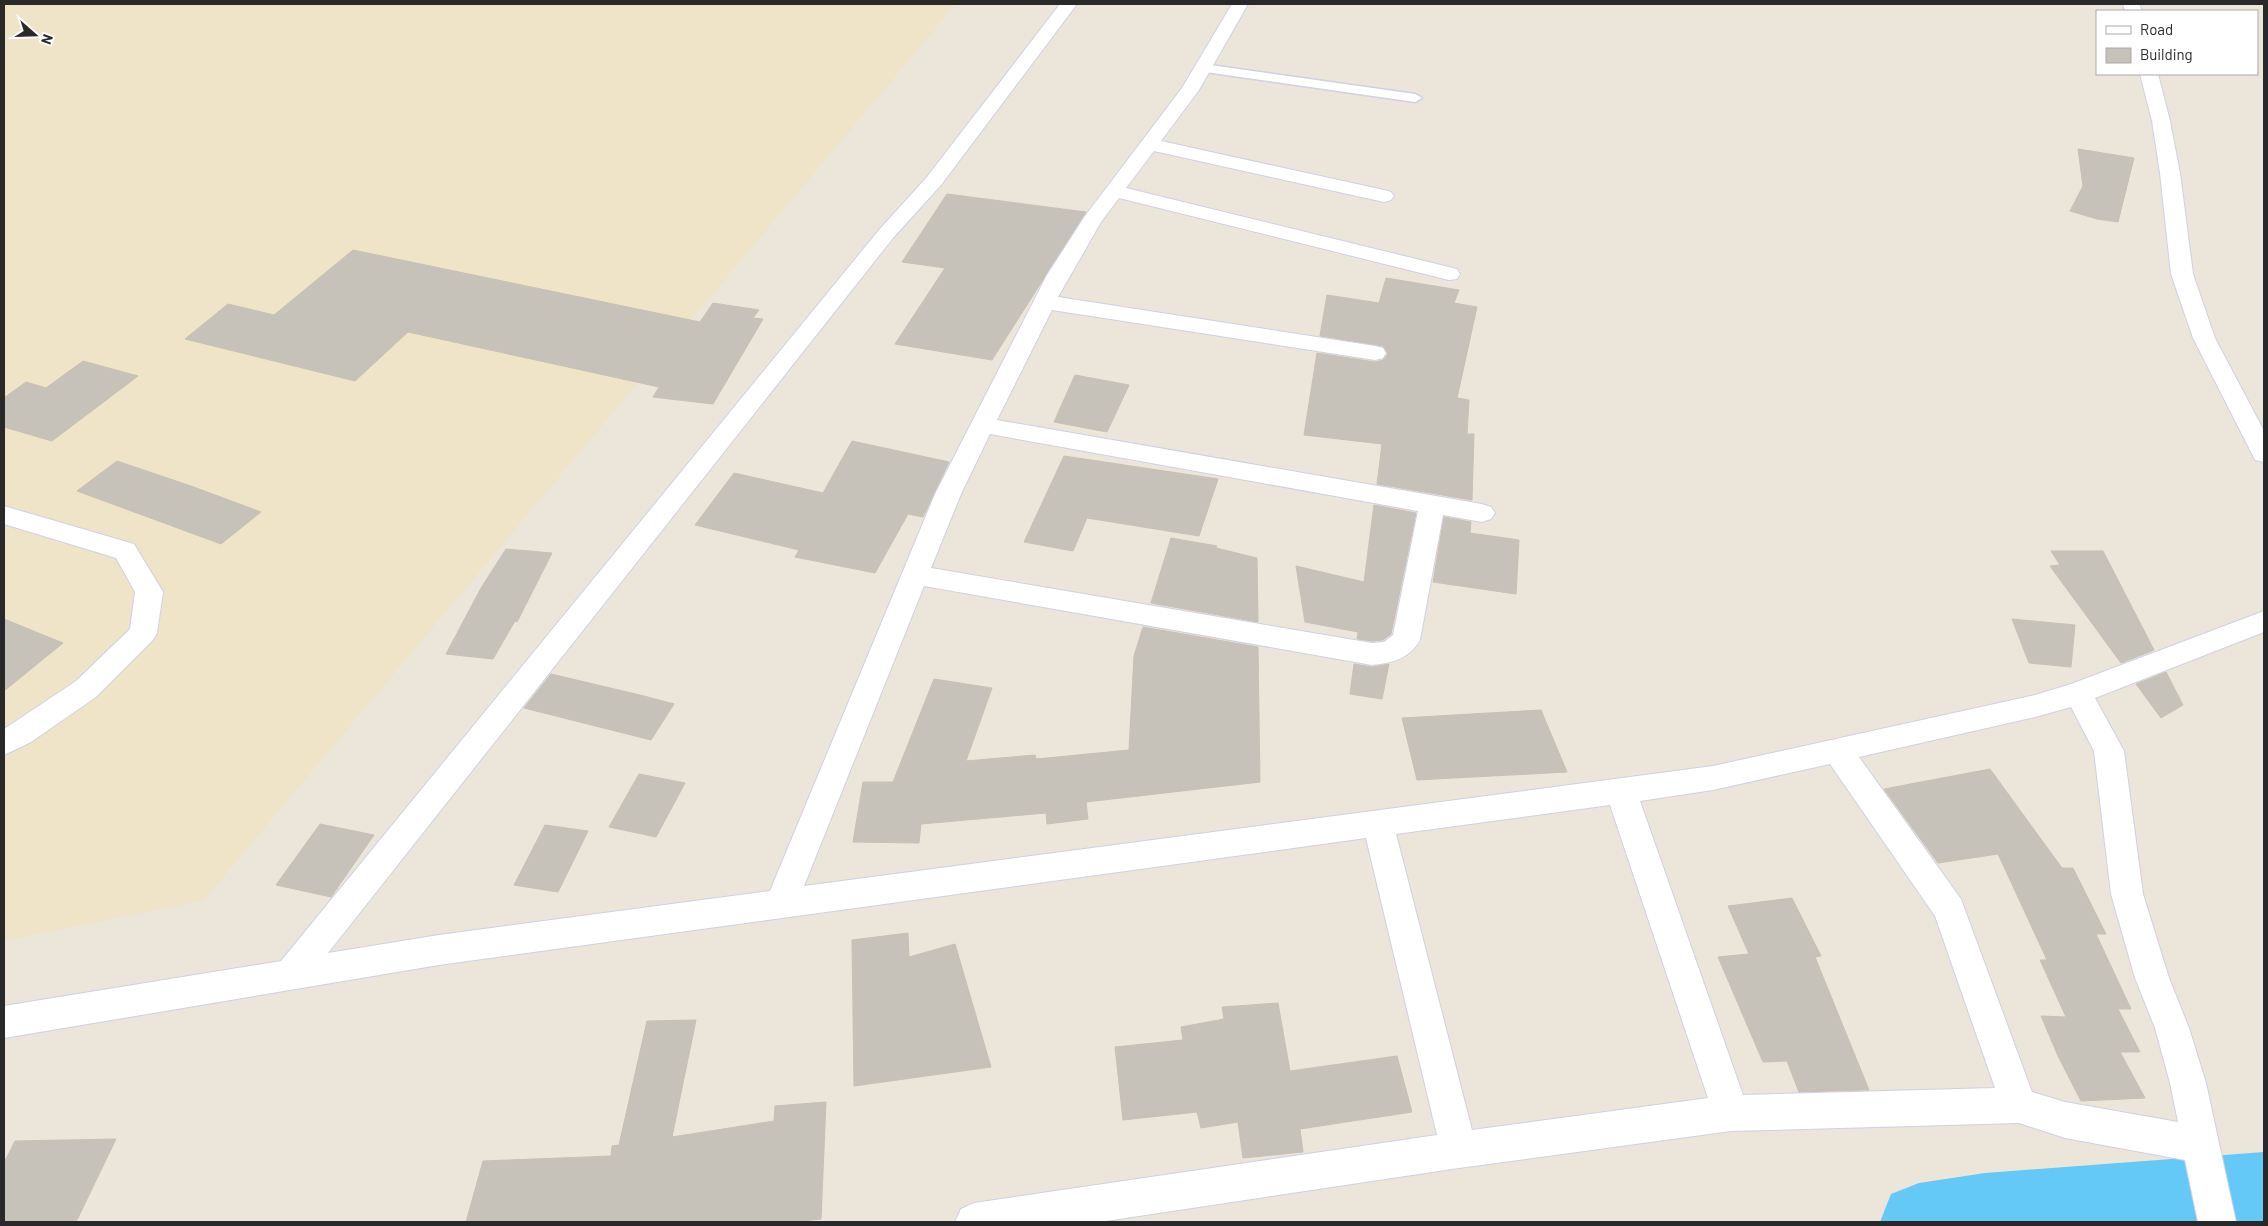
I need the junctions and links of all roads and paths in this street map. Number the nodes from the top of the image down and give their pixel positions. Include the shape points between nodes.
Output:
1 (1069, 4) edge
2 (1240, 4) edge
3 (1203, 68) junction
4 (2149, 75) edge
5 (1415, 98) dead end
6 (1151, 145) junction
7 (1114, 191) junction
8 (1384, 196) dead end
9 (1449, 274) dead end
10 (1045, 302) junction
11 (1375, 352) dead end
12 (983, 425) junction
13 (2264, 454) edge
14 (1432, 504) junction
15 (1482, 513) dead end
16 (4, 515) edge
17 (915, 575) junction
18 (2264, 621) edge
19 (2078, 693) junction
20 (4, 743) edge
21 (1837, 750) junction
22 (1621, 791) junction
23 (1378, 823) junction
24 (781, 904) junction
25 (291, 974) junction
26 (4, 1022) edge
27 (2019, 1105) junction
28 (1731, 1113) junction
29 (1459, 1150) junction
30 (2204, 1158) junction
31 (974, 1222) edge
32 (2217, 1222) edge

1 - 25 street via 934,181 886,234
2 - 3 street
3 - 5 lane
3 - 6 street
4 - 13 street via 2170,173 2182,274 2204,338
6 - 7 street
6 - 8 street
7 - 9 street
7 - 10 street via 1092,220
10 - 11 street
10 - 12 street
12 - 14 street
12 - 17 street via 948,494
14 - 15 street
14 - 17 street via 1406,640 1391,652 1372,654
16 - 20 street via 125,551 149,592 143,633 86,689
17 - 24 street
18 - 19 street
19 - 21 street via 2035,706
19 - 30 street via 2109,751 2127,894 2152,978 2172,1028
21 - 22 street via 1713,778
21 - 27 street via 1949,909
22 - 23 street
22 - 28 street
23 - 24 street
23 - 29 street
24 - 25 street via 439,950
25 - 26 street
27 - 28 street
27 - 30 street
28 - 29 street
29 - 31 street
30 - 32 street

